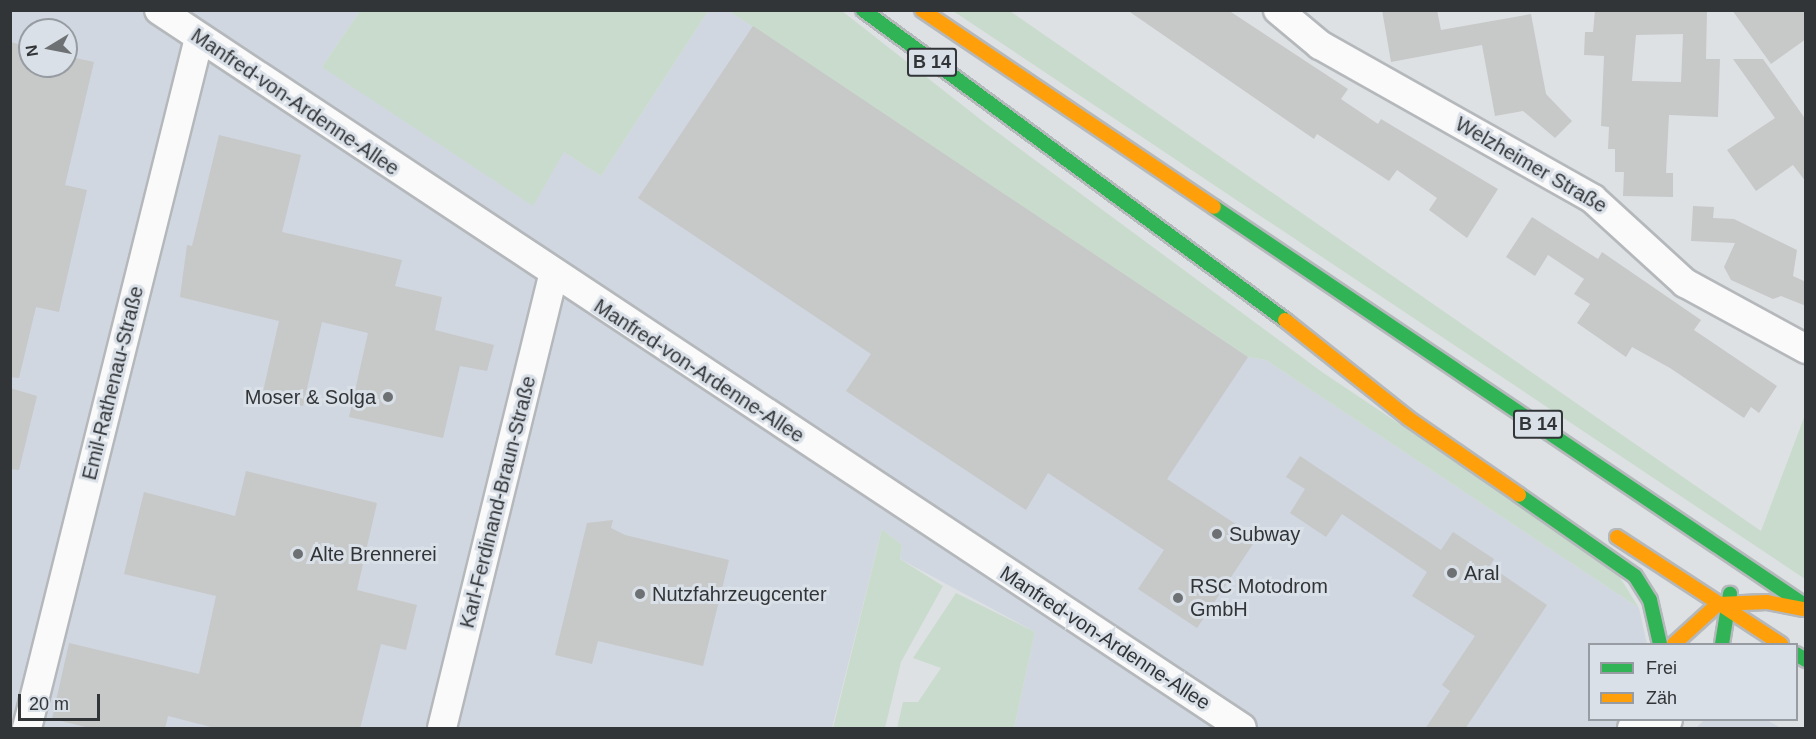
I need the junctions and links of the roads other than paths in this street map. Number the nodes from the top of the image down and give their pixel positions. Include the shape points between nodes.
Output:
1 (159, 10) edge
2 (862, 10) edge
3 (922, 10) edge
4 (1278, 10) edge
5 (199, 38) junction
6 (553, 275) junction
7 (1301, 332) junction
8 (1806, 349) edge
9 (1415, 403) dead end
10 (1601, 527) dead end
11 (1698, 531) junction
12 (1727, 607) junction
13 (1806, 608) edge
14 (1660, 643) edge
15 (1676, 643) edge
16 (1722, 643) edge
17 (1778, 643) edge
18 (27, 729) edge
19 (442, 729) edge
20 (1242, 729) edge

1 - 5 street, Manfred-von-Ardenne-Allee
2 - 7 main road, B 14
3 - 11 main road, B 14
4 - 8 street, Welzheimer Straße via 1320,45 1593,199 1685,283
5 - 6 street, Manfred-von-Ardenne-Allee
5 - 18 street, Emil-Rathenau-Straße
6 - 19 street, Karl-Ferdinand-Braun-Straße
6 - 20 street, Manfred-von-Ardenne-Allee
7 - 9 main road, B 14
7 - 14 main road via 1408,418 1635,576 1650,600
10 - 12 main road
11 - 12 main road via 1726,575
11 - 13 main road, B 14
12 - 13 main road
12 - 15 main road via 1693,622
12 - 16 main road
12 - 17 main road

